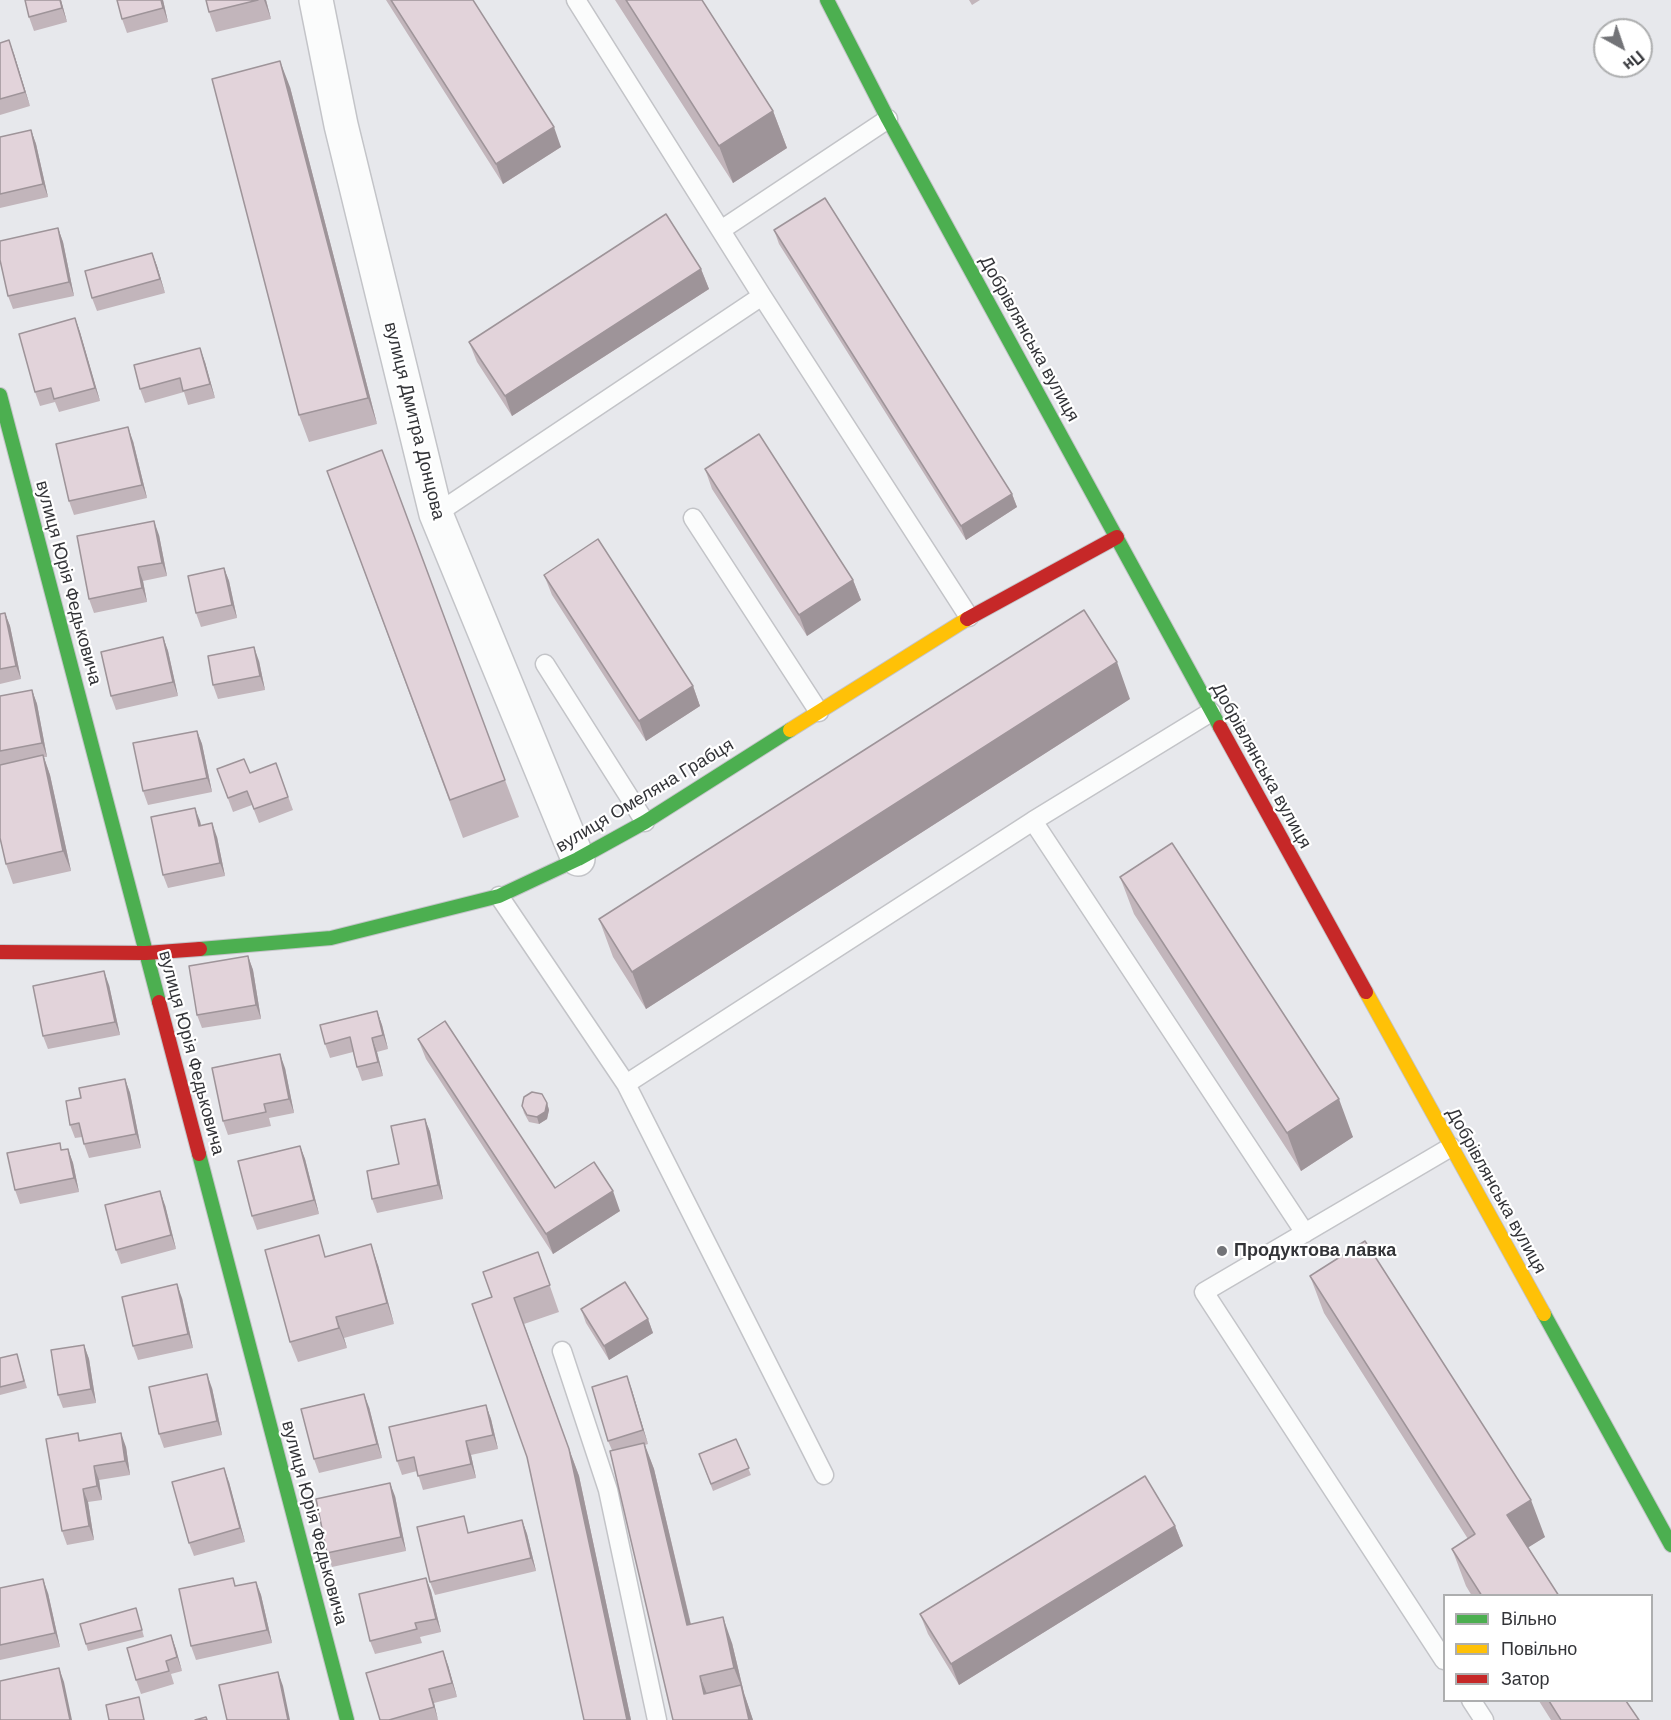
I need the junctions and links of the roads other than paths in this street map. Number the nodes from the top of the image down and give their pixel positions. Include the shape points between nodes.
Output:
1 (316, 0) edge
2 (576, 0) edge
3 (827, 0) edge
4 (888, 119) junction
5 (721, 230) junction
6 (762, 296) junction
7 (0, 395) edge
8 (436, 514) junction
9 (693, 518) dead end
10 (1117, 537) junction
11 (969, 616) junction
12 (545, 664) dead end
13 (819, 712) junction
14 (1211, 712) junction
15 (1033, 821) junction
16 (645, 822) junction
17 (578, 859) junction
18 (499, 896) junction
19 (0, 952) edge
20 (146, 953) junction
21 (626, 1084) junction
22 (1451, 1147) junction
23 (1305, 1233) junction
24 (562, 1351) dead end
25 (824, 1475) dead end
26 (1671, 1545) edge
27 (1443, 1658) edge
28 (1472, 1702) edge
29 (347, 1720) edge
30 (657, 1720) edge
31 (1484, 1720) edge

1 - 8 street, вулиця Дмитра Донцова via 341,126
2 - 5 lane
3 - 4 street, Добрівлянська вулиця
4 - 5 lane
4 - 10 street, Добрівлянська вулиця
5 - 6 lane
6 - 8 lane
6 - 11 lane
7 - 20 street, вулиця Юрія Федьковича
8 - 17 street, вулиця Дмитра Донцова
9 - 13 lane
10 - 11 street, вулиця Омеляна Грабця
10 - 14 street, Добрівлянська вулиця
11 - 13 street, вулиця Омеляна Грабця
12 - 16 lane
13 - 16 street, вулиця Омеляна Грабця
14 - 15 lane
14 - 22 street, Добрівлянська вулиця
15 - 21 lane
15 - 23 lane
16 - 17 street, вулиця Омеляна Грабця
17 - 18 street, вулиця Омеляна Грабця
18 - 20 street, вулиця Омеляна Грабця via 331,938
18 - 21 lane
19 - 20 street, вулиця Омеляна Грабця
20 - 29 street, вулиця Юрія Федьковича
21 - 25 lane
22 - 23 lane
22 - 26 street, Добрівлянська вулиця
23 - 27 lane via 1204,1292
24 - 30 lane via 608,1490
28 - 31 lane

